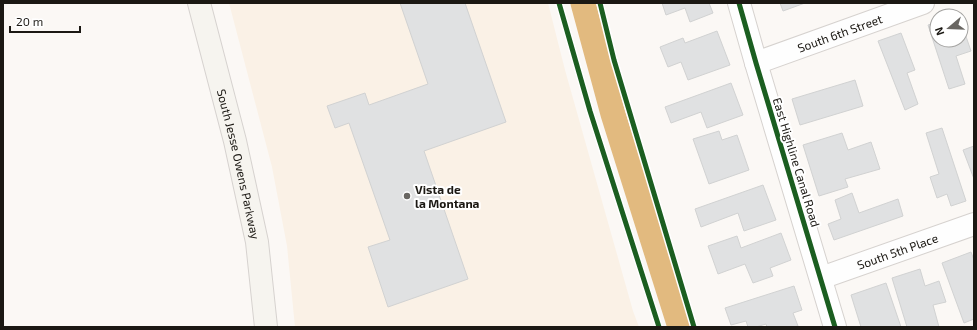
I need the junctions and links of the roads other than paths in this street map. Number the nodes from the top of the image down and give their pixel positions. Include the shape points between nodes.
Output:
1 (199, 3) edge
2 (739, 3) edge
3 (924, 3) edge
4 (756, 63) junction
5 (974, 224) edge
6 (821, 278) junction
7 (266, 327) edge
8 (835, 327) edge

1 - 7 street, South Jesse Owens Parkway via 235,141 255,234
2 - 4 street, East Highline Canal Road
3 - 4 street, South 6th Street
4 - 6 street, East Highline Canal Road
5 - 6 street, South 5th Place
6 - 8 street, East Highline Canal Road

